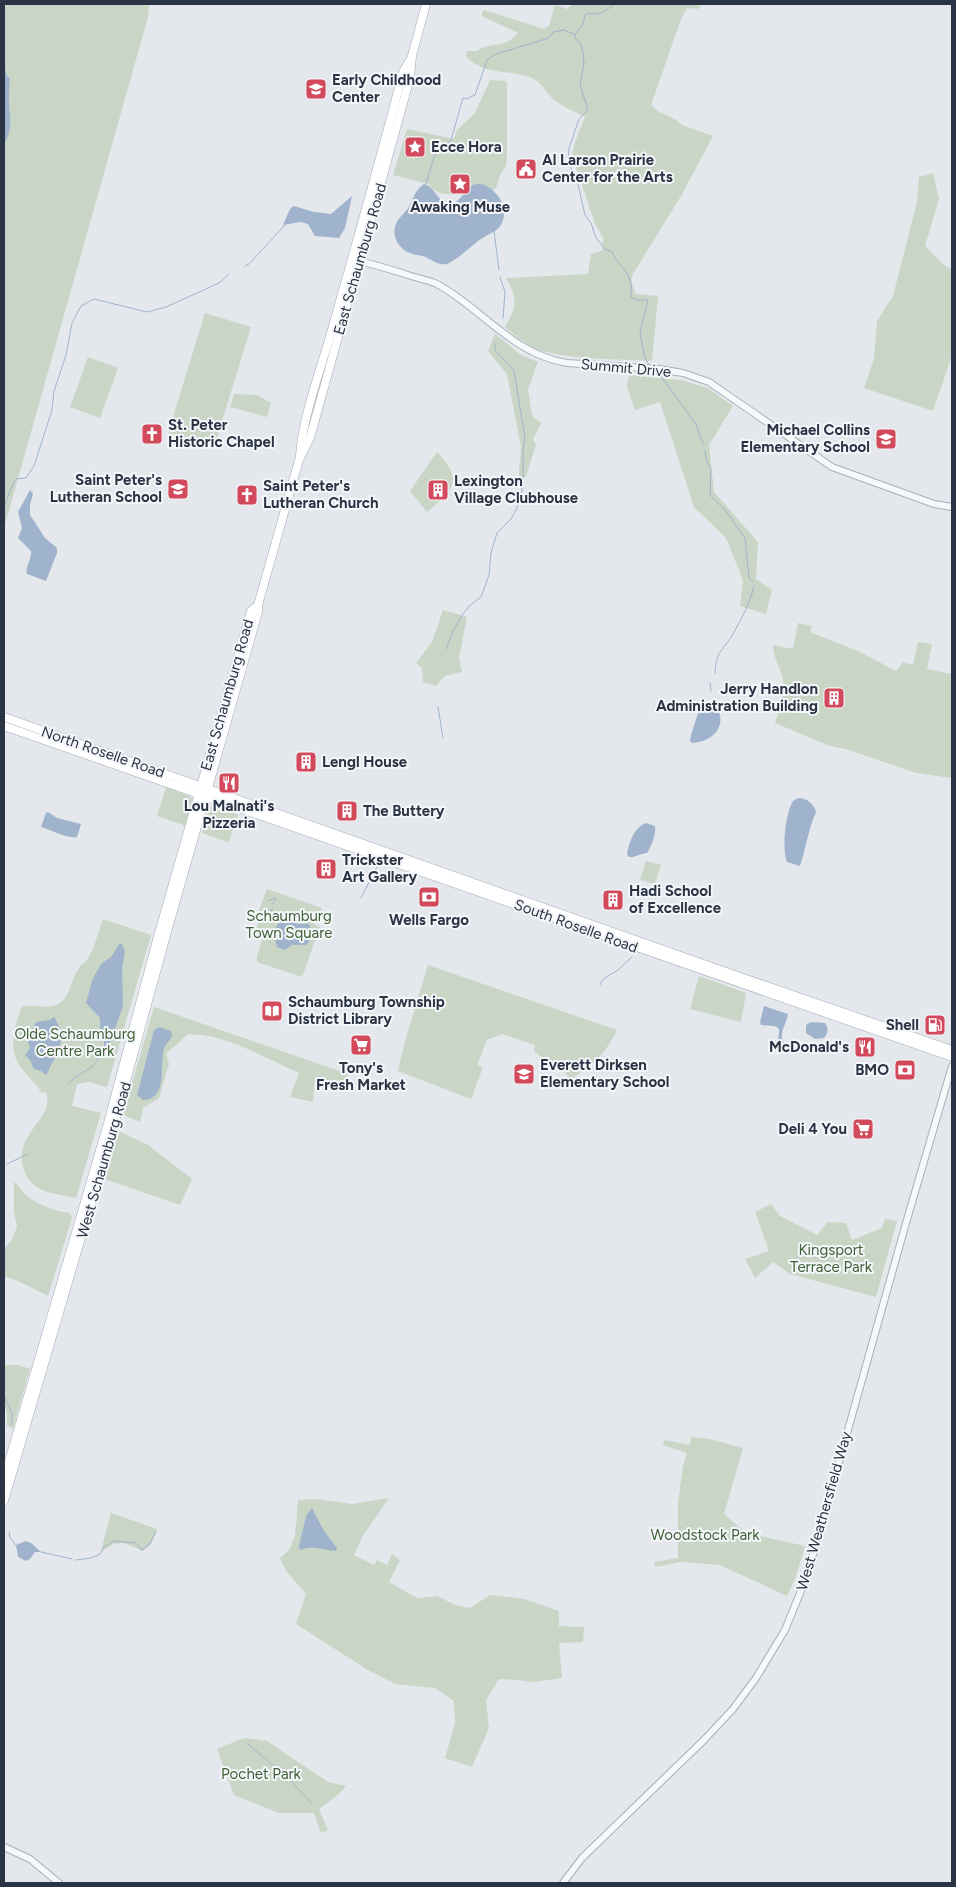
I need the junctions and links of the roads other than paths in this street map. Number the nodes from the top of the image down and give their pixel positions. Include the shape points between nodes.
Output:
1 (426, 4) edge
2 (356, 260) junction
3 (952, 507) edge
4 (4, 717) edge
5 (4, 726) edge
6 (203, 792) junction
7 (952, 1050) edge
8 (952, 1057) edge
9 (952, 1066) edge
10 (4, 1478) edge
11 (4, 1501) edge
12 (4, 1848) edge
13 (59, 1883) edge
14 (563, 1883) edge

1 - 2 main road, East Schaumburg Road via 412,56 403,72
2 - 3 street, Summit Drive via 436,283 521,346 552,361 659,369 709,382 832,467 934,504
2 - 6 main road, East Schaumburg Road via 309,409 299,460 258,612
4 - 6 main road, North Roselle Road
5 - 6 main road, North Roselle Road
6 - 7 main road, South Roselle Road
6 - 8 main road, South Roselle Road
6 - 10 main road, West Schaumburg Road via 157,940 103,1142
6 - 11 main road, West Schaumburg Road via 116,1119
9 - 14 street, West Weathersfield Way via 807,1576 785,1630 756,1678 727,1716 582,1858
12 - 13 street via 30,1859

